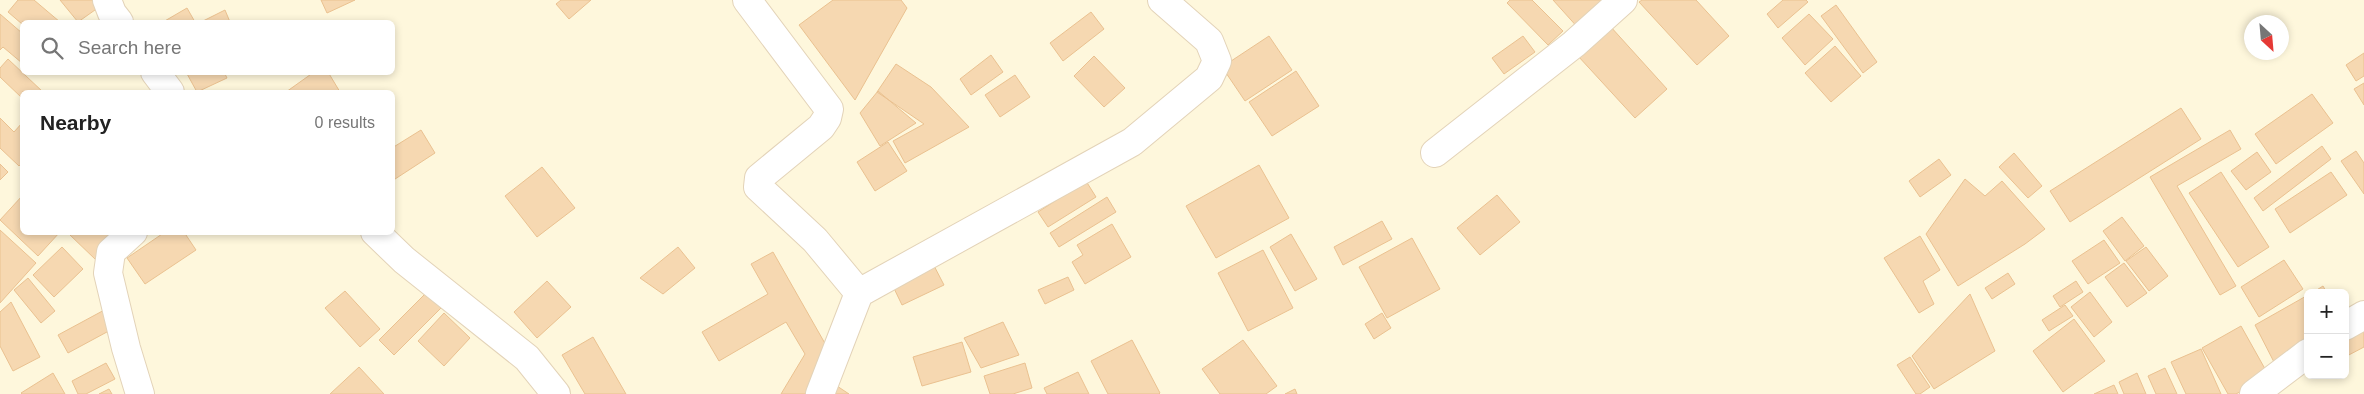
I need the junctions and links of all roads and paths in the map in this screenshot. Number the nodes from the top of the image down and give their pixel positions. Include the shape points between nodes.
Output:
1 (108, 0) edge
2 (747, 0) edge
3 (1162, 0) edge
4 (1623, 0) edge
5 (117, 20) edge
6 (157, 75) edge
7 (168, 90) edge
8 (1435, 153) dead end
9 (129, 235) edge
10 (378, 235) edge
11 (859, 293) junction
12 (2364, 315) edge
13 (2349, 324) edge
14 (2304, 356) edge
15 (140, 394) edge
16 (556, 394) edge
17 (820, 394) edge
18 (2254, 394) edge

1 - 5 street
2 - 11 street via 828,109 821,127 758,178 758,187 815,240
3 - 11 street via 1209,41 1217,61 1209,78 1132,142
4 - 8 street via 1574,44
6 - 7 street
9 - 15 street via 111,252 108,273
10 - 16 street via 404,260 527,358
11 - 17 street
12 - 13 street
14 - 18 street

